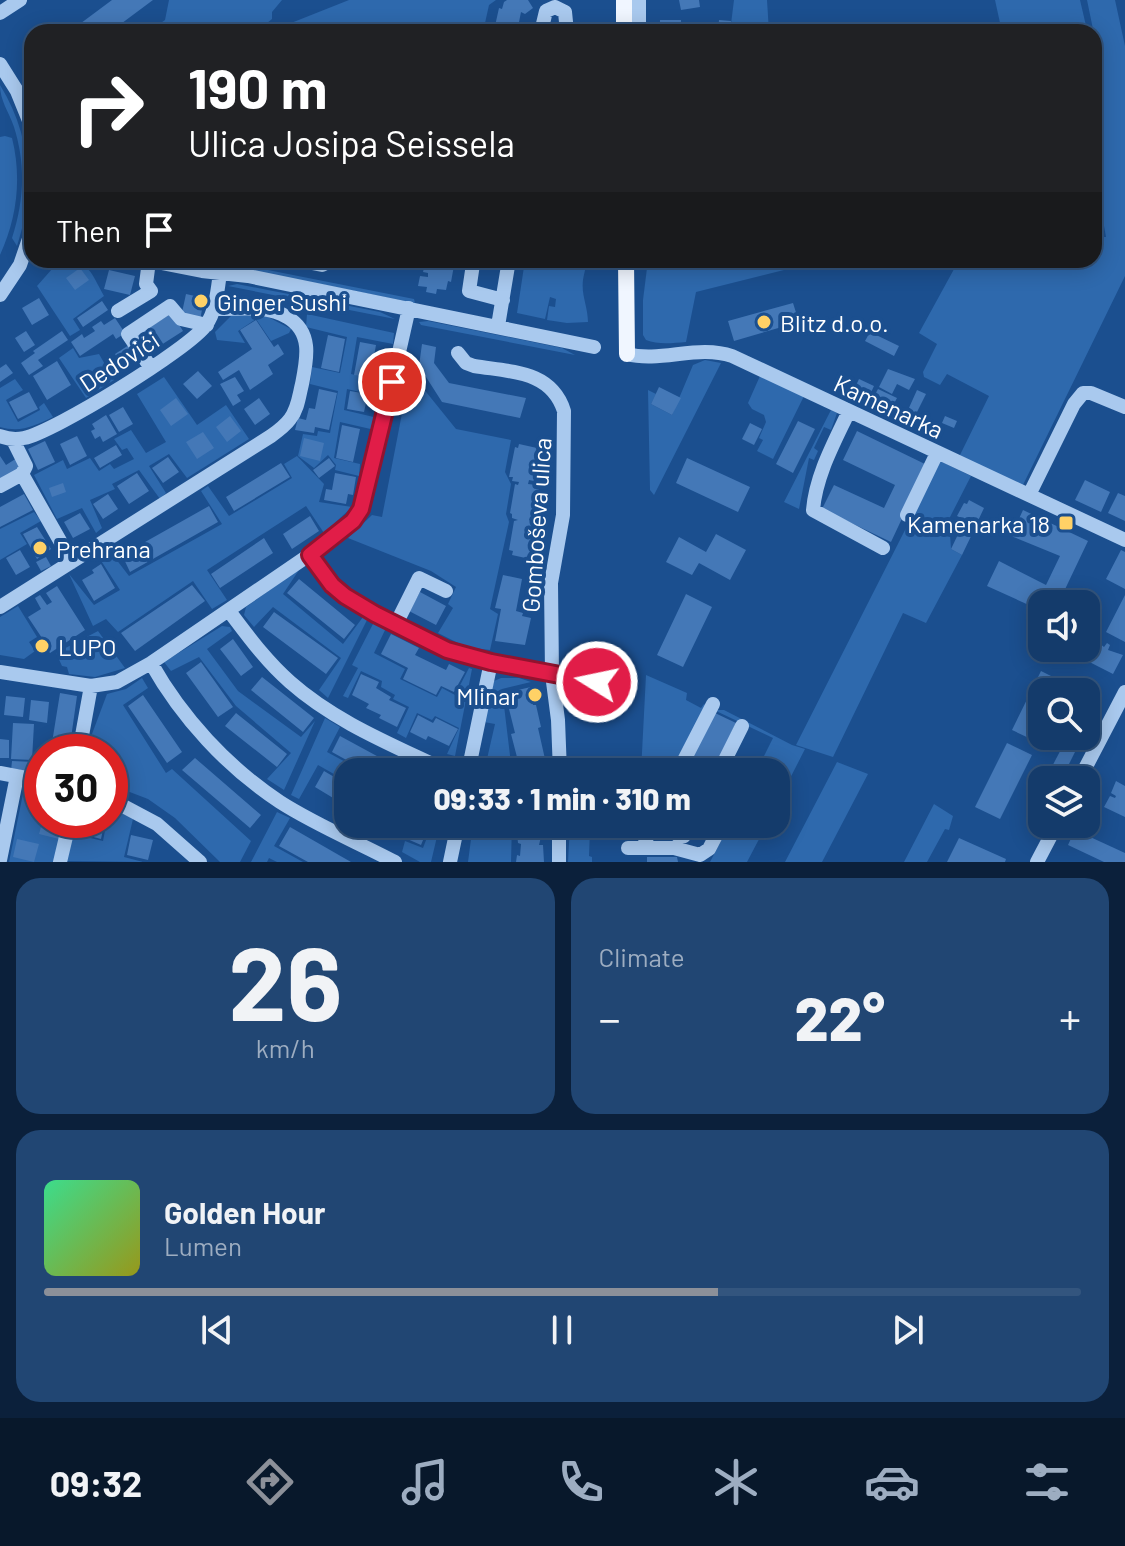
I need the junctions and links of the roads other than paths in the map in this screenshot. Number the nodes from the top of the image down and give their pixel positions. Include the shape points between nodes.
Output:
1 (20, 0) edge
2 (624, 0) edge
3 (639, 0) edge
4 (0, 13) edge
5 (543, 24) edge
6 (566, 24) edge
7 (624, 24) edge
8 (639, 24) edge
9 (0, 64) edge
10 (24, 108) edge
11 (24, 255) edge
12 (147, 268) edge
13 (221, 268) edge
14 (230, 268) edge
15 (474, 268) edge
16 (508, 268) edge
17 (626, 268) edge
18 (0, 295) edge
19 (503, 300) junction
20 (409, 308) junction
21 (213, 309) junction
22 (118, 311) dead end
23 (207, 325) junction
24 (498, 326) junction
25 (594, 347) dead end
26 (458, 353) dead end
27 (627, 354) joint
28 (151, 368) junction
29 (1125, 407) edge
30 (849, 411) junction
31 (7, 438) edge
32 (937, 453) junction
33 (22, 474) junction
34 (0, 486) edge
35 (1029, 495) junction
36 (907, 515) dead end
37 (1125, 540) edge
38 (883, 548) dead end
39 (310, 555) junction
40 (72, 562) junction
41 (446, 591) dead end
42 (0, 607) edge
43 (229, 611) junction
44 (396, 624) junction
45 (491, 662) junction
46 (151, 663) junction
47 (0, 672) edge
48 (552, 674) junction
49 (597, 682) dead end
50 (91, 686) junction
51 (1125, 692) edge
52 (713, 704) dead end
53 (742, 726) dead end
54 (82, 734) edge
55 (421, 758) edge
56 (471, 758) edge
57 (559, 758) edge
58 (685, 758) edge
59 (726, 758) edge
60 (1086, 766) edge
61 (0, 773) edge
62 (17, 776) junction
63 (24, 777) edge
64 (128, 809) edge
65 (66, 838) edge
66 (455, 838) edge
67 (559, 838) edge
68 (643, 838) edge
69 (715, 838) edge
70 (1050, 838) edge
71 (695, 858) edge
72 (0, 860) edge
73 (60, 862) edge
74 (200, 862) edge
75 (395, 862) edge
76 (450, 862) edge
77 (559, 862) edge
78 (1037, 862) edge

1 - 4 street
2 - 7 main road
3 - 8 street
5 - 6 street via 546,11 555,7 565,12
9 - 10 street
11 - 18 street
12 - 22 street via 151,291
13 - 21 street, Dedovići
14 - 20 street
15 - 19 street via 469,291
16 - 19 street
17 - 27 main road
19 - 24 street
20 - 24 street
20 - 39 street via 366,498 353,521
21 - 23 street, Dedovići
21 - 40 street via 273,311 300,328 307,357 292,417 271,436
23 - 28 street, Dedovići
23 - 28 street via 181,319 170,306 128,334
24 - 25 street
26 - 48 street, Gomboševa ulica via 474,366 546,383 564,411 563,515 551,573
27 - 30 street, Kamenarka via 644,359 721,352
28 - 31 street, Dedovići via 36,435
29 - 35 street via 1083,393
30 - 32 street, Kamenarka
30 - 38 street via 825,464 813,510
31 - 33 street via 26,466
32 - 35 street, Kamenarka
32 - 36 street
33 - 34 street
33 - 40 street
35 - 37 street, Kamenarka
39 - 43 street
39 - 44 street via 345,596
40 - 42 street
41 - 44 street via 419,578
43 - 46 street
43 - 55 street via 273,665 309,698
44 - 45 street via 447,650
45 - 48 street
45 - 56 street
46 - 50 street via 117,682
46 - 75 street via 193,726 264,790
47 - 50 street
48 - 49 street
48 - 57 street, Gomboševa ulica
50 - 54 street
51 - 60 street
52 - 58 street
53 - 59 street
61 - 62 street
62 - 63 street
62 - 72 street
64 - 74 street via 157,824
65 - 73 street
66 - 76 street
67 - 77 street
68 - 71 street via 636,848 674,848
69 - 71 street
70 - 78 street

